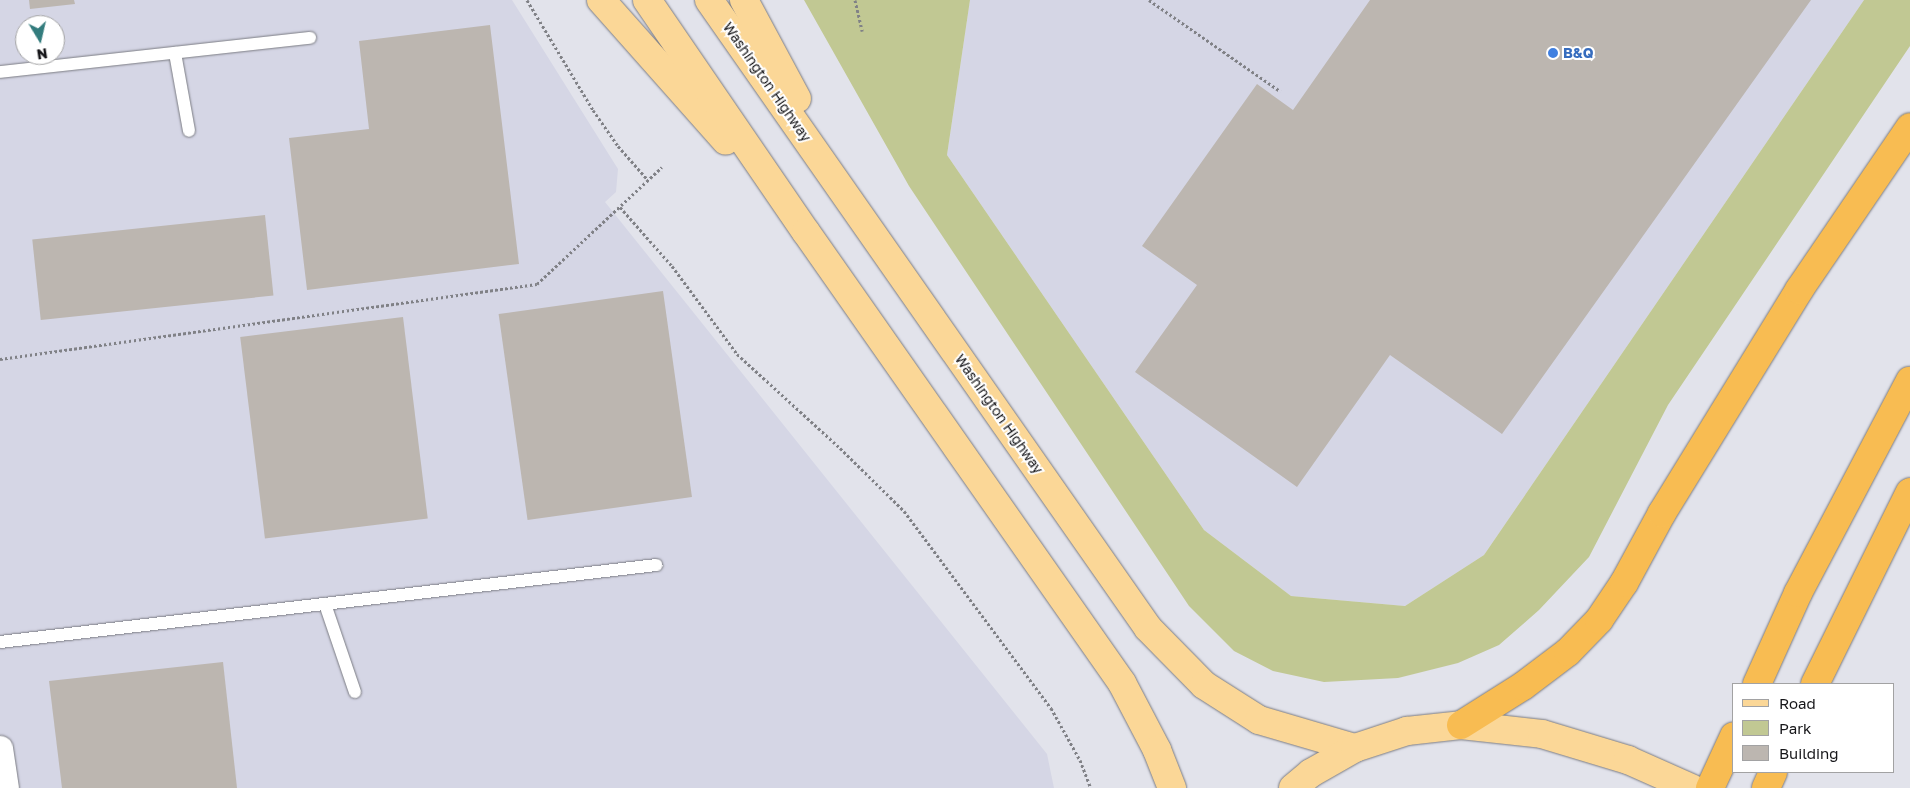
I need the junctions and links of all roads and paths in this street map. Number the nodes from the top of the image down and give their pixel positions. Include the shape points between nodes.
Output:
1 (526, 0) edge
2 (601, 0) edge
3 (647, 0) edge
4 (710, 0) edge
5 (744, 0) edge
6 (855, 0) edge
7 (1149, 0) edge
8 (862, 31) dead end
9 (310, 38) dead end
10 (175, 53) junction
11 (0, 72) edge
12 (1280, 92) dead end
13 (1910, 127) edge
14 (189, 130) dead end
15 (662, 167) dead end
16 (648, 180) junction
17 (853, 204) junction
18 (620, 207) junction
19 (806, 232) junction
20 (0, 359) edge
21 (1910, 381) edge
22 (1910, 492) edge
23 (656, 566) dead end
24 (325, 604) junction
25 (0, 642) edge
26 (1757, 683) edge
27 (1814, 683) edge
28 (355, 692) dead end
29 (1461, 725) junction
30 (1732, 740) edge
31 (0, 748) edge
32 (1355, 748) junction
33 (1773, 773) edge
34 (6, 788) edge
35 (1092, 788) edge
36 (1172, 788) edge
37 (1293, 788) edge
38 (1691, 788) edge
39 (1710, 788) edge
40 (1766, 788) edge

1 - 16 path via 598,118
2 - 19 main road
3 - 19 main road
4 - 17 main road, Washington Highway
5 - 17 main road
6 - 8 path
7 - 12 path
9 - 10 lane
10 - 11 lane
10 - 14 lane
13 - 29 highway via 1799,290 1662,513 1624,583 1598,620 1560,658
15 - 16 path
16 - 18 path
17 - 32 main road, Washington Highway via 1148,628 1204,685 1259,720
18 - 20 path via 537,284
18 - 35 path via 672,266 738,354 904,511 1051,708
19 - 36 main road via 1122,683 1157,750
21 - 26 highway via 1798,593
22 - 27 highway
23 - 24 lane
24 - 25 lane
24 - 28 lane
29 - 32 main road via 1407,731
29 - 38 main road via 1542,734 1628,760
30 - 39 highway
31 - 34 street
32 - 37 main road via 1311,773
33 - 40 highway

